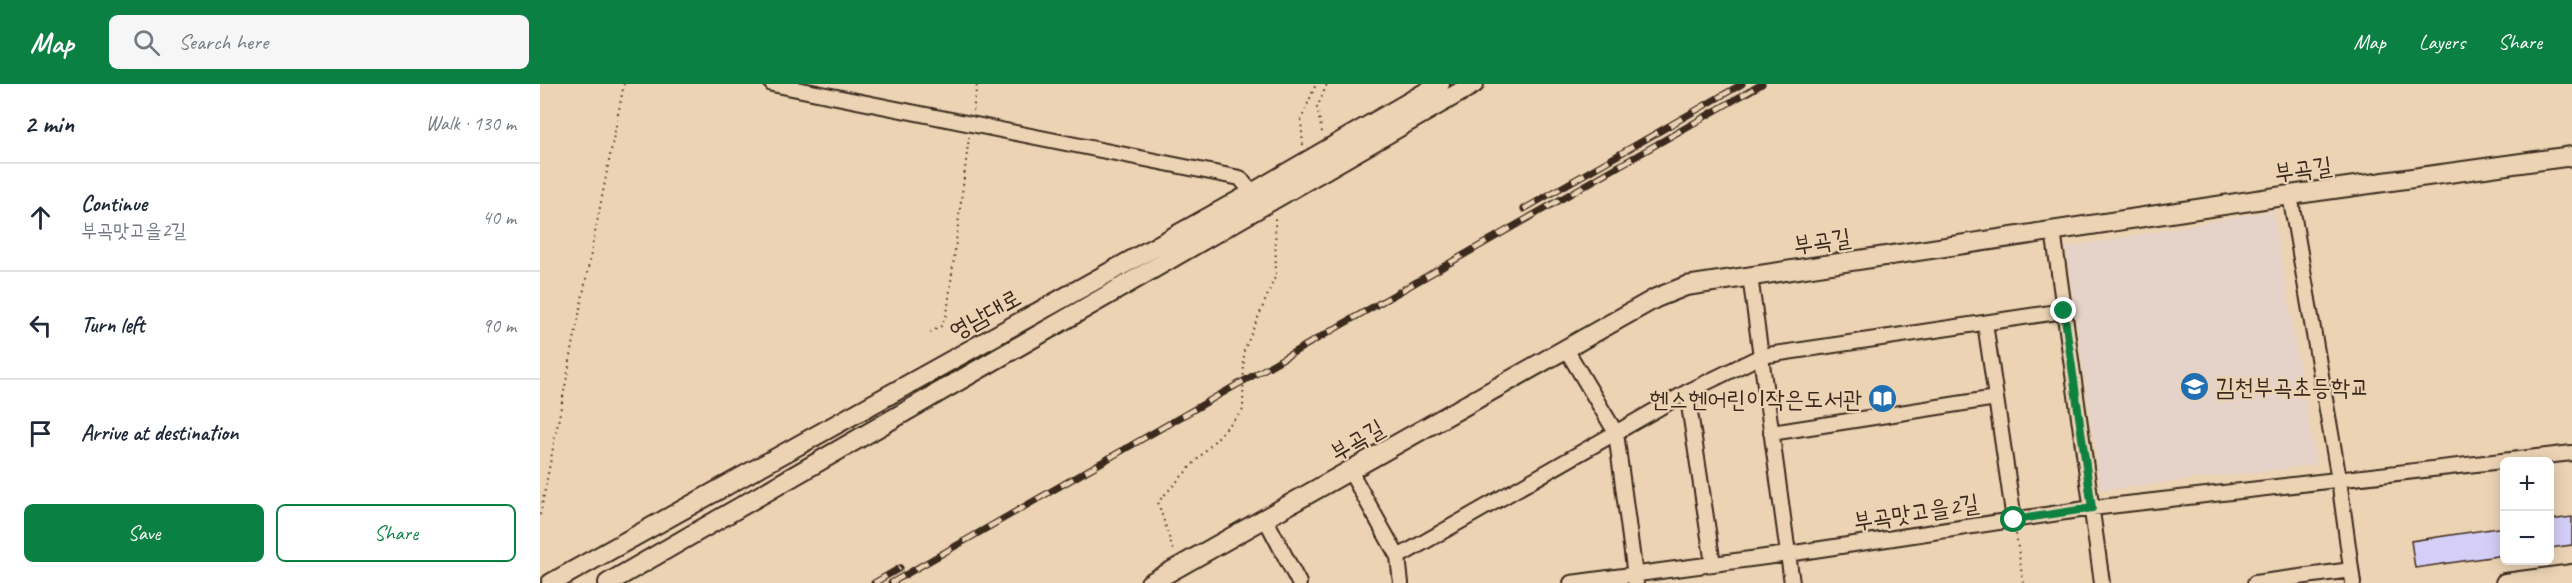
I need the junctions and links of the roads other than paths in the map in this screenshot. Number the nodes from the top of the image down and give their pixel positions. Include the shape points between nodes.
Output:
1 (772, 84) edge
2 (1440, 84) edge
3 (1474, 84) edge
4 (2572, 156) edge
5 (1252, 193) junction
6 (2290, 195) junction
7 (2053, 230) junction
8 (1749, 276) junction
9 (2064, 311) junction
10 (1986, 323) junction
11 (1566, 348) junction
12 (1761, 356) junction
13 (1688, 392) junction
14 (1996, 398) junction
15 (1616, 433) junction
16 (1771, 433) junction
17 (2572, 453) edge
18 (1350, 471) junction
19 (2339, 480) junction
20 (2092, 508) junction
21 (1265, 518) junction
22 (2014, 520) junction
23 (1788, 554) junction
24 (1398, 557) junction
25 (1713, 564) junction
26 (2572, 574) edge
27 (2352, 577) edge
28 (1635, 579) edge
29 (551, 583) edge
30 (608, 583) edge
31 (1150, 583) edge
32 (1299, 583) edge
33 (1401, 583) edge
34 (1571, 583) edge
35 (1792, 583) edge
36 (2102, 583) edge
37 (2255, 583) edge
38 (2505, 583) edge

1 - 5 street via 1240,178
2 - 5 main road, 영남대로
3 - 30 main road, 영남대로
4 - 6 main road, 부곡길
5 - 29 main road, 영남대로
6 - 7 main road, 부곡길
6 - 19 street
7 - 8 main road, 부곡길
7 - 9 street
8 - 11 main road, 부곡길 via 1686,286 1656,298
8 - 12 street
9 - 10 street
9 - 20 street
10 - 12 street
10 - 14 street
11 - 15 street
11 - 18 main road, 부곡길
12 - 13 street
12 - 16 street
13 - 15 street
13 - 25 street
14 - 16 street
14 - 22 street
15 - 24 street
15 - 28 street
16 - 23 street
17 - 19 street, 부곡맛고을2길
18 - 21 main road, 부곡길
18 - 24 street
19 - 20 street, 부곡맛고을2길
19 - 27 street
20 - 22 street, 부곡맛고을2길
20 - 36 street
21 - 31 main road, 부곡길
21 - 32 street
22 - 23 street, 부곡맛고을2길
23 - 25 street, 부곡맛고을2길
23 - 35 street
24 - 33 street
25 - 28 street, 부곡맛고을2길
26 - 38 main road
27 - 37 street
28 - 34 street, 부곡맛고을2길

